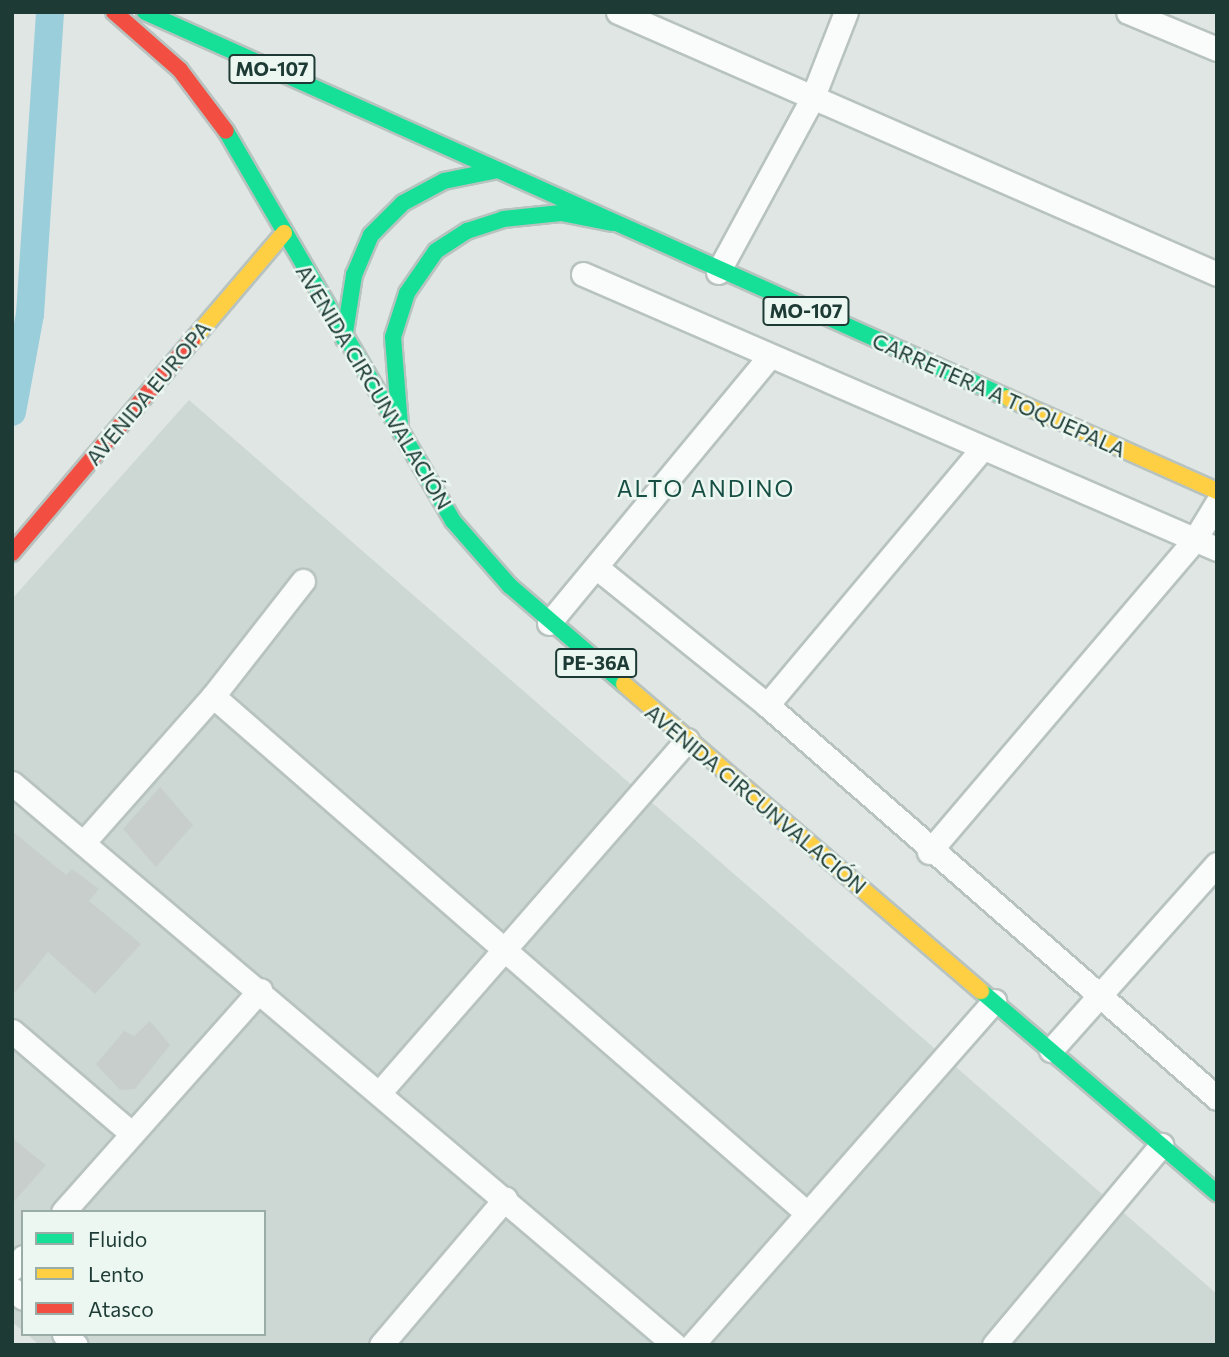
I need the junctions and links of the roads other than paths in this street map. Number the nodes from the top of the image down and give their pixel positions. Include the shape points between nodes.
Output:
1 (114, 12) edge
2 (145, 12) edge
3 (618, 12) edge
4 (846, 12) edge
5 (1128, 12) edge
6 (176, 18) edge
7 (1217, 49) edge
8 (812, 99) junction
9 (497, 170) junction
10 (612, 223) junction
11 (284, 233) junction
12 (718, 272) junction
13 (583, 274) dead end
14 (1217, 274) edge
15 (344, 339) junction
16 (768, 358) junction
17 (401, 439) junction
18 (981, 450) junction
19 (1217, 491) edge
20 (1217, 503) edge
21 (1195, 539) junction
22 (1217, 549) edge
23 (12, 553) edge
24 (596, 567) junction
25 (303, 581) dead end
26 (549, 623) junction
27 (214, 696) junction
28 (766, 705) junction
29 (687, 740) junction
30 (12, 783) edge
31 (83, 842) junction
32 (929, 852) junction
33 (1217, 864) edge
34 (505, 950) junction
35 (260, 990) junction
36 (1099, 996) junction
37 (994, 1001) junction
38 (12, 1031) edge
39 (1051, 1050) junction
40 (380, 1093) junction
41 (1217, 1098) edge
42 (132, 1134) junction
43 (1161, 1145) junction
44 (1217, 1193) edge
45 (505, 1199) junction
46 (65, 1210) edge
47 (807, 1213) junction
48 (381, 1345) edge
49 (675, 1345) edge
50 (692, 1345) edge
51 (994, 1345) edge

1 - 11 main road, AVENIDA CIRCUNVALACIÓN / PE-36A via 180,71 228,134
2 - 6 main road, MO-107
3 - 8 street
4 - 8 street
5 - 7 street
6 - 9 main road, CARRETERA A TOQUEPALA / MO-107
8 - 12 street
8 - 14 street
9 - 10 main road, CARRETERA A TOQUEPALA / MO-107
9 - 15 main road via 444,181 403,203 371,235 354,275
10 - 12 main road, CARRETERA A TOQUEPALA / MO-107
10 - 17 main road via 561,213 503,219 467,231 436,251 407,293 393,337
11 - 15 main road, AVENIDA CIRCUNVALACIÓN / PE-36A
11 - 23 main road, AVENIDA EUROPA
12 - 19 main road, CARRETERA A TOQUEPALA / MO-107
13 - 16 street
15 - 17 main road, AVENIDA CIRCUNVALACIÓN / PE-36A
16 - 18 street
16 - 24 street
17 - 26 main road, AVENIDA CIRCUNVALACIÓN / PE-36A via 453,521
18 - 21 street
18 - 28 street
20 - 21 street
21 - 22 street
21 - 32 street
24 - 26 street
24 - 28 street
25 - 27 street
26 - 29 main road, AVENIDA CIRCUNVALACIÓN / PE-36A
27 - 31 street
27 - 34 street
28 - 32 street
29 - 34 street
29 - 37 main road, AVENIDA CIRCUNVALACIÓN / PE-36A
30 - 31 street
31 - 35 street
32 - 36 street
33 - 36 street
34 - 40 street
34 - 47 street
35 - 40 street
35 - 42 street
36 - 39 street
36 - 41 street
37 - 39 main road, AVENIDA CIRCUNVALACIÓN / PE-36A
37 - 47 street
38 - 42 street
39 - 43 main road, AVENIDA CIRCUNVALACIÓN / PE-36A
40 - 45 street
42 - 46 street
43 - 44 main road, AVENIDA CIRCUNVALACIÓN / PE-36A
43 - 51 street
45 - 48 street
45 - 49 street
47 - 50 street

